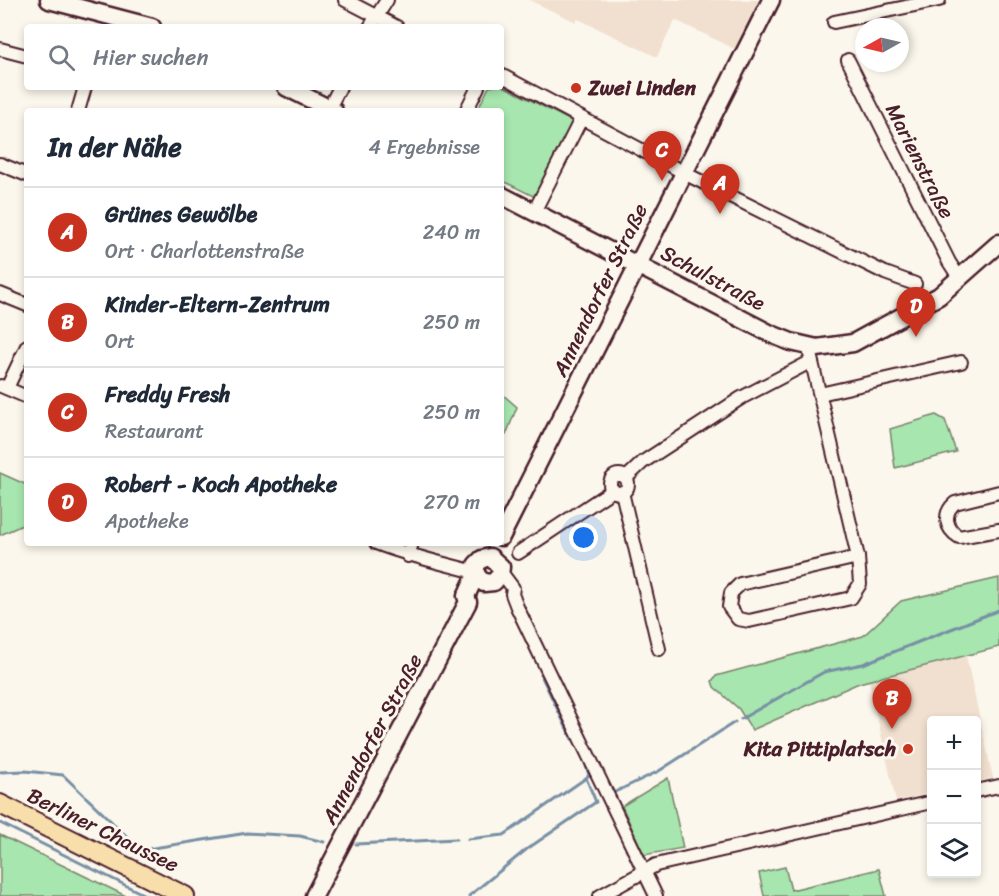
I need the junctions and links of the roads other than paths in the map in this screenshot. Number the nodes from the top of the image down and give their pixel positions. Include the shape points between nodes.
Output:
1 (49, 0) edge
2 (345, 0) edge
3 (387, 0) edge
4 (771, 0) edge
5 (939, 0) edge
6 (910, 3) edge
7 (373, 22) edge
8 (834, 22) dead end
9 (141, 24) edge
10 (0, 49) edge
11 (24, 55) edge
12 (848, 60) dead end
13 (504, 77) edge
14 (84, 90) edge
15 (292, 90) edge
16 (339, 90) edge
17 (476, 90) edge
18 (79, 108) edge
19 (328, 108) edge
20 (333, 108) edge
21 (468, 108) edge
22 (581, 119) junction
23 (0, 164) edge
24 (684, 173) junction
25 (24, 174) edge
26 (504, 197) edge
27 (538, 204) dead end
28 (999, 243) edge
29 (638, 264) junction
30 (960, 279) junction
31 (915, 285) dead end
32 (0, 294) edge
33 (24, 305) edge
34 (24, 351) edge
35 (810, 354) junction
36 (961, 362) dead end
37 (3, 387) edge
38 (820, 394) junction
39 (24, 396) edge
40 (617, 491) junction
41 (999, 492) edge
42 (999, 530) edge
43 (504, 534) edge
44 (383, 546) edge
45 (411, 546) edge
46 (498, 546) edge
47 (518, 553) dead end
48 (408, 556) junction
49 (858, 557) junction
50 (490, 562) edge
51 (659, 649) dead end
52 (999, 786) edge
53 (981, 790) edge
54 (927, 803) edge
55 (0, 804) edge
56 (644, 870) junction
57 (185, 896) edge
58 (314, 896) edge
59 (600, 896) edge
60 (656, 896) edge

1 - 9 main road
2 - 7 street
3 - 7 street
4 - 24 main road, Annendorfer Straße
5 - 6 street
6 - 8 street
10 - 11 street
12 - 30 street, Marienstraße
13 - 22 street
14 - 18 street
15 - 19 main road
16 - 20 street
17 - 21 street
22 - 24 street
22 - 27 street
23 - 25 street
24 - 29 main road, Annendorfer Straße
24 - 31 street
26 - 29 main road, Schulstraße
28 - 30 main road
29 - 35 main road, Schulstraße
29 - 43 main road, Annendorfer Straße
30 - 35 main road via 928,303 860,340
32 - 33 street
34 - 37 street
35 - 38 street
35 - 40 street via 643,462 626,478 628,486
36 - 38 street
37 - 39 street
38 - 49 street
40 - 47 street
40 - 51 street
41 - 42 street via 955,503 947,518 950,529 959,537
44 - 48 street
45 - 48 street
46 - 50 main road, Annendorfer Straße
48 - 50 street via 454,565 459,561
49 - 49 street via 740,584 731,593 729,607 738,619 748,621 851,598 860,584
50 - 56 street via 512,594
50 - 58 main road, Annendorfer Straße via 466,596 468,602
52 - 53 street
54 - 56 street
55 - 57 main road, Berliner Chaussee
56 - 59 street
56 - 60 street

